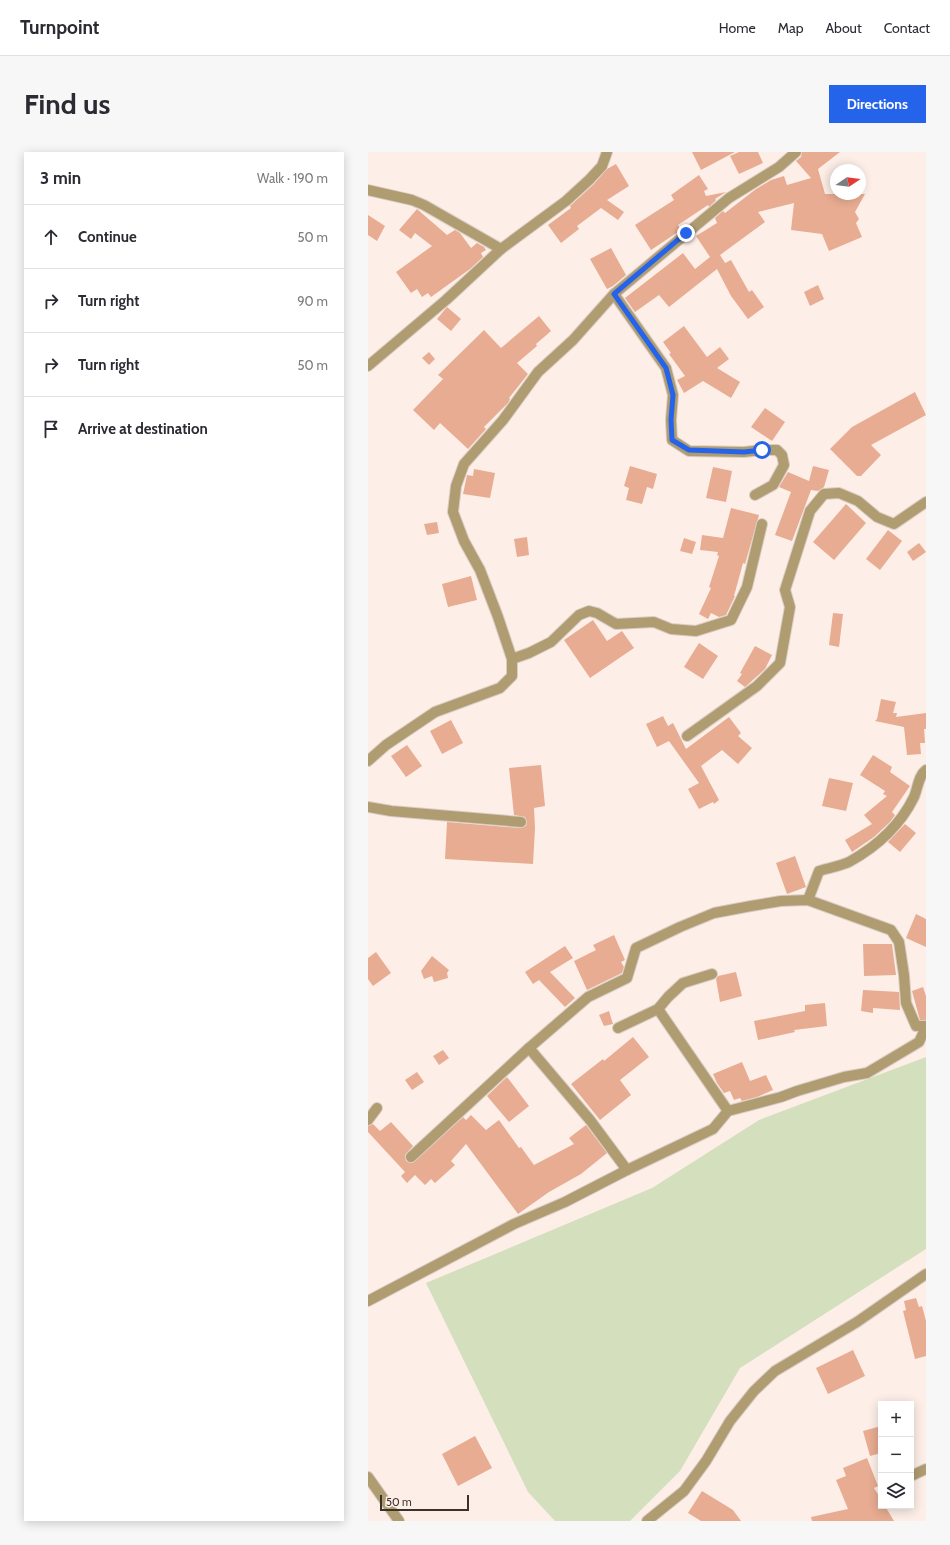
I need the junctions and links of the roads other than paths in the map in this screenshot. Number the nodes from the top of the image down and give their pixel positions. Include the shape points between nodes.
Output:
1 (607, 152) edge
2 (796, 152) edge
3 (368, 190) edge
4 (500, 249) junction
5 (614, 294) junction
6 (368, 366) edge
7 (755, 495) dead end
8 (926, 502) edge
9 (762, 524) dead end
10 (512, 659) junction
11 (687, 736) dead end
12 (368, 761) edge
13 (926, 770) edge
14 (368, 807) edge
15 (521, 822) dead end
16 (808, 900) junction
17 (712, 974) dead end
18 (658, 1009) junction
19 (926, 1027) edge
20 (618, 1028) dead end
21 (529, 1048) junction
22 (377, 1108) dead end
23 (728, 1111) junction
24 (368, 1120) edge
25 (411, 1157) dead end
26 (627, 1170) junction
27 (926, 1274) edge
28 (368, 1301) edge
29 (926, 1469) edge
30 (914, 1475) edge
31 (368, 1477) edge
32 (399, 1521) edge
33 (647, 1521) edge

1 - 4 street via 602,166 566,201
2 - 5 street via 779,167 729,198
3 - 4 street via 424,205
4 - 6 street via 446,300
5 - 7 street via 666,368 673,395 672,440 689,450 777,450 782,455 784,465 773,485
5 - 10 street via 573,340 538,372 503,420 464,464 456,486 453,512 464,541 480,570
8 - 11 street via 894,524 877,517 858,501 839,492 824,494 810,511 785,590 790,607 780,663 757,686
9 - 10 street via 748,587 731,620 696,631 671,630 654,622 616,624 589,611 579,615 551,642
10 - 12 street via 512,676 500,688 435,712 386,745
13 - 16 street via 922,773 914,797 893,829 848,862 819,871
14 - 15 street
16 - 19 street via 891,930 900,942 906,1003 916,1026
16 - 21 street via 714,913 680,926 636,948 627,978 588,997
17 - 18 street via 682,983
18 - 20 street
18 - 23 street
19 - 23 street via 919,1042 867,1074 844,1077
21 - 25 street
21 - 26 street via 590,1120
22 - 24 street
23 - 26 street via 713,1129
26 - 28 street via 565,1202 507,1227
27 - 33 street via 857,1322 775,1371 754,1391 730,1421 684,1491
29 - 30 street
31 - 32 street

